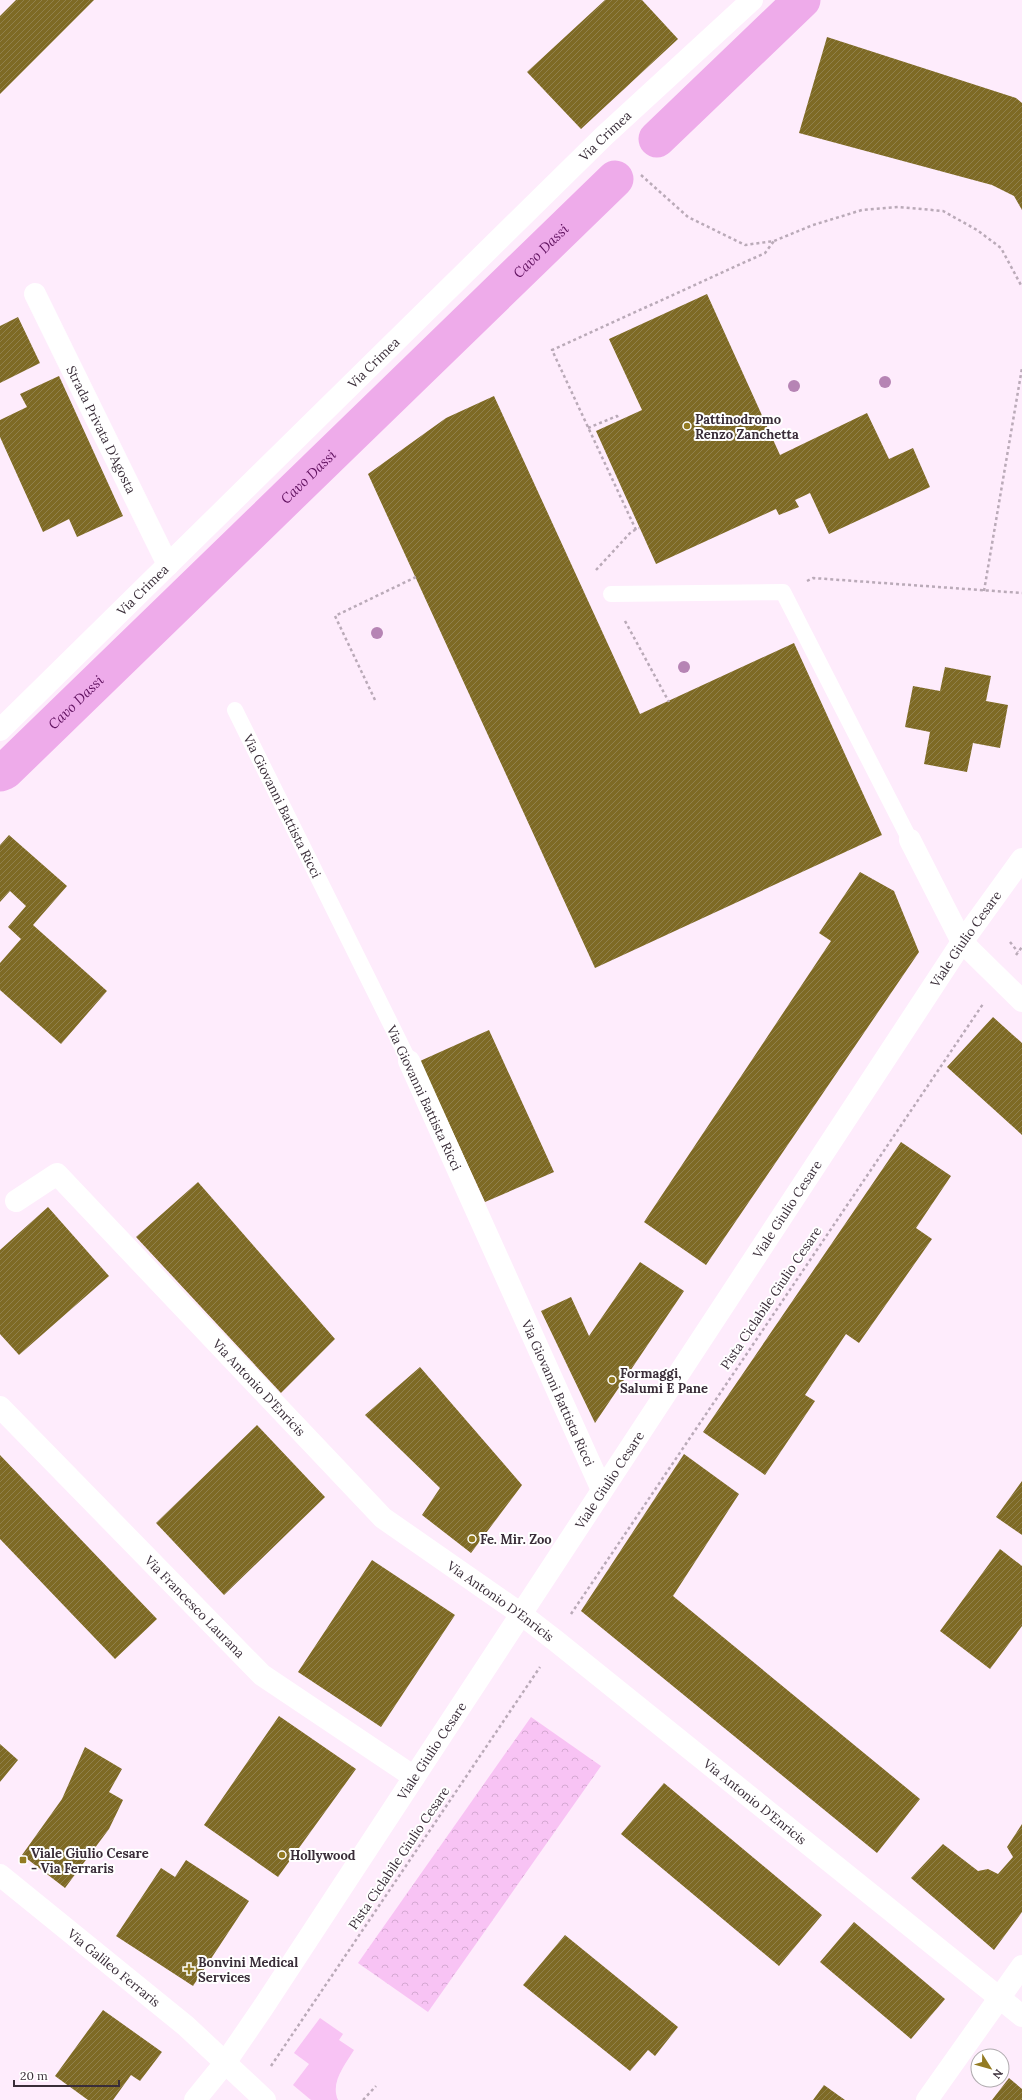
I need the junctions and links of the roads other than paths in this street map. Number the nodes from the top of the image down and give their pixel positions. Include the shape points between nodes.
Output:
1 (752, 0) edge
2 (36, 294) dead end
3 (168, 565) junction
4 (610, 594) road end
5 (235, 710) dead end
6 (0, 730) edge
7 (910, 840) joint
8 (1022, 859) edge
9 (962, 942) junction
10 (1022, 1001) edge
11 (409, 1061) joint
12 (16, 1201) dead end
13 (0, 1407) edge
14 (602, 1490) junction
15 (521, 1614) junction
16 (414, 1777) junction
17 (0, 1875) edge
18 (1022, 1966) edge
19 (999, 1999) junction
20 (1022, 2016) edge
21 (225, 2063) junction
22 (195, 2100) edge
23 (265, 2100) edge
24 (928, 2100) edge

1 - 3 street, Via Crimea via 604,136
2 - 3 street, Strada Privata D'Agosta
3 - 6 street, Via Crimea
4 - 7 lane via 783,592
5 - 11 lane, Via Giovanni Battista Ricci
7 - 9 street
8 - 9 street, Viale Giulio Cesare
9 - 10 street
9 - 14 street, Viale Giulio Cesare
11 - 14 street, Via Giovanni Battista Ricci
12 - 15 street, Via Antonio D'Enricis via 57,1174 383,1518
13 - 16 street, Via Francesco Laurana via 262,1675
14 - 15 street, Viale Giulio Cesare
15 - 16 street, Viale Giulio Cesare
15 - 19 street, Via Antonio D'Enricis
16 - 21 street, Viale Giulio Cesare
17 - 21 street, Via Galileo Ferraris via 186,2026
18 - 19 street
19 - 20 street, Via Antonio D'Enricis
19 - 24 street
21 - 22 street, Viale Giulio Cesare
21 - 23 street, Via Galileo Ferraris

